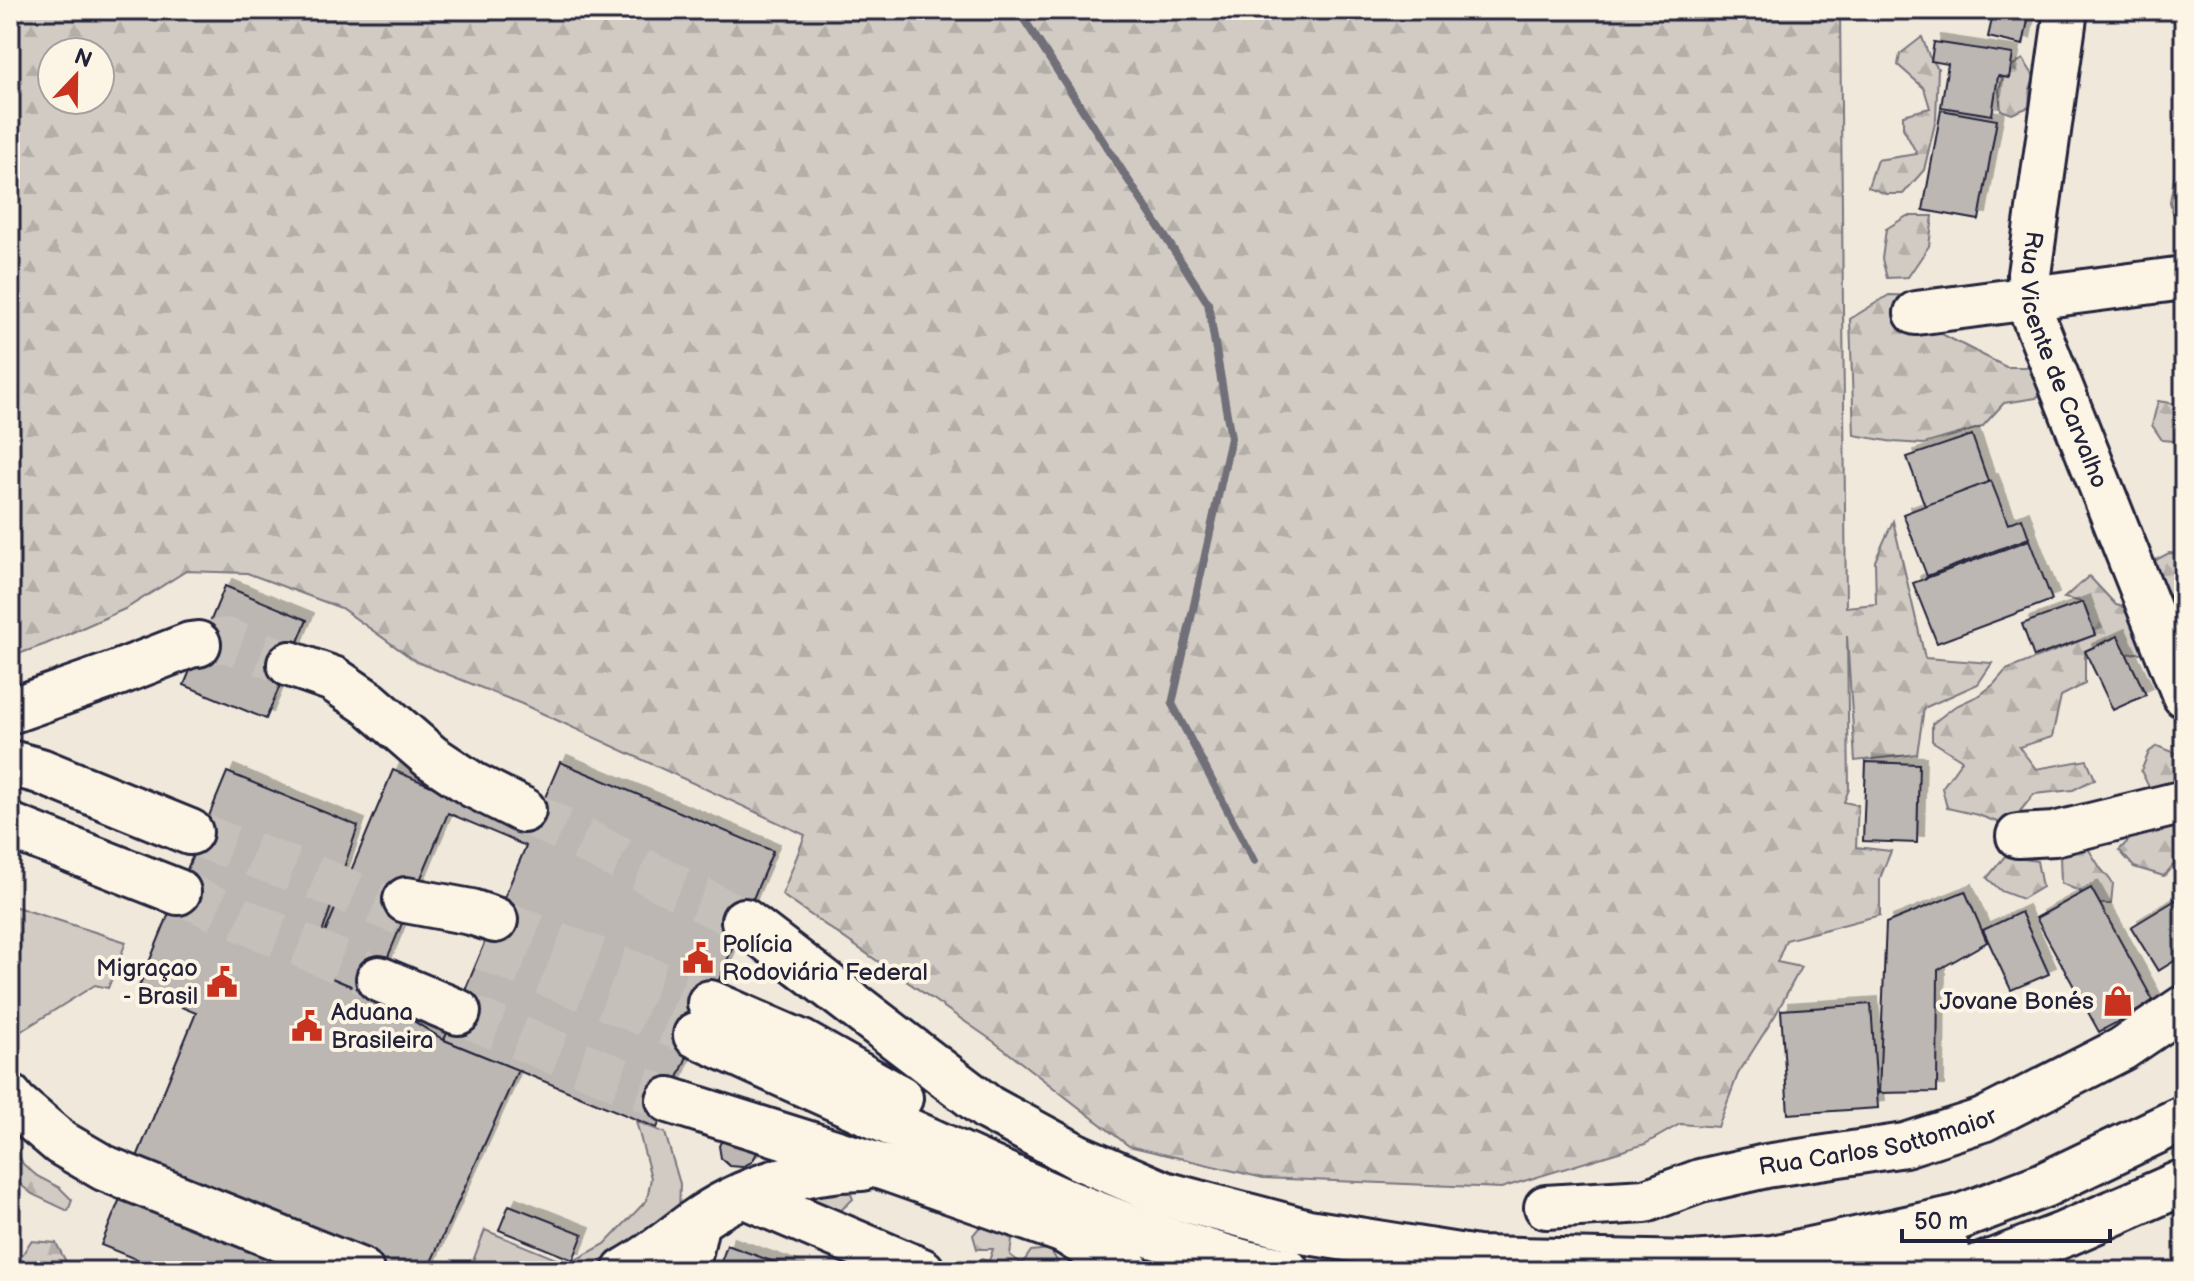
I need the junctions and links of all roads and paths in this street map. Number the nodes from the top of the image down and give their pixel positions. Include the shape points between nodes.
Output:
1 (2066, 10) edge
2 (2184, 278) edge
3 (2030, 299) junction
4 (1916, 313) dead end
5 (198, 644) tunnel mouth
6 (290, 664) tunnel mouth
7 (2184, 696) edge
8 (10, 711) edge
9 (10, 763) edge
10 (2184, 802) edge
11 (523, 810) tunnel mouth
12 (10, 826) edge
13 (190, 832) tunnel mouth
14 (2018, 836) dead end
15 (178, 892) tunnel mouth
16 (404, 907) tunnel mouth
17 (744, 921) tunnel mouth
18 (489, 934) tunnel mouth
19 (809, 970) junction
20 (379, 979) tunnel mouth
21 (2184, 1007) edge
22 (458, 1012) tunnel mouth
23 (703, 1019) tunnel mouth
24 (789, 1056) junction
25 (10, 1097) edge
26 (2184, 1118) edge
27 (2184, 1149) edge
28 (885, 1168) junction
29 (2184, 1182) edge
30 (743, 1195) junction
31 (1546, 1207) dead end
32 (1062, 1215) junction
33 (698, 1220) junction
34 (361, 1271) edge
35 (625, 1271) edge
36 (687, 1271) edge
37 (922, 1271) edge
38 (1128, 1271) edge
39 (1184, 1271) edge
40 (1287, 1271) edge
41 (1864, 1271) edge
42 (1968, 1271) edge

1 - 3 street, Rua Vicente de Carvalho via 2029,274
2 - 3 street
3 - 4 street
3 - 7 street, Rua Vicente de Carvalho
5 - 8 main road
6 - 11 main road via 333,679 431,757
9 - 13 main road
10 - 14 street via 2054,834
12 - 15 main road
16 - 18 main road
17 - 19 main road
19 - 24 main road via 811,1013
19 - 26 main road via 988,1108 1078,1157 1164,1194 1308,1232 1477,1259 1692,1264 1773,1258 1957,1218 2044,1185
20 - 22 main road
21 - 31 street, Rua Carlos Sottomaior via 2122,1049 1970,1125 1905,1145 1700,1181 1645,1201
23 - 24 main road
24 - 28 main road via 733,1098 679,1104
24 - 32 main road via 895,1095
25 - 34 main road via 61,1143 104,1168
27 - 41 main road via 2053,1212 1969,1244
28 - 30 main road via 803,1174
28 - 32 main road
29 - 42 main road
30 - 33 main road
30 - 37 main road
32 - 38 main road
32 - 39 main road
32 - 40 main road
33 - 35 main road
33 - 36 street

